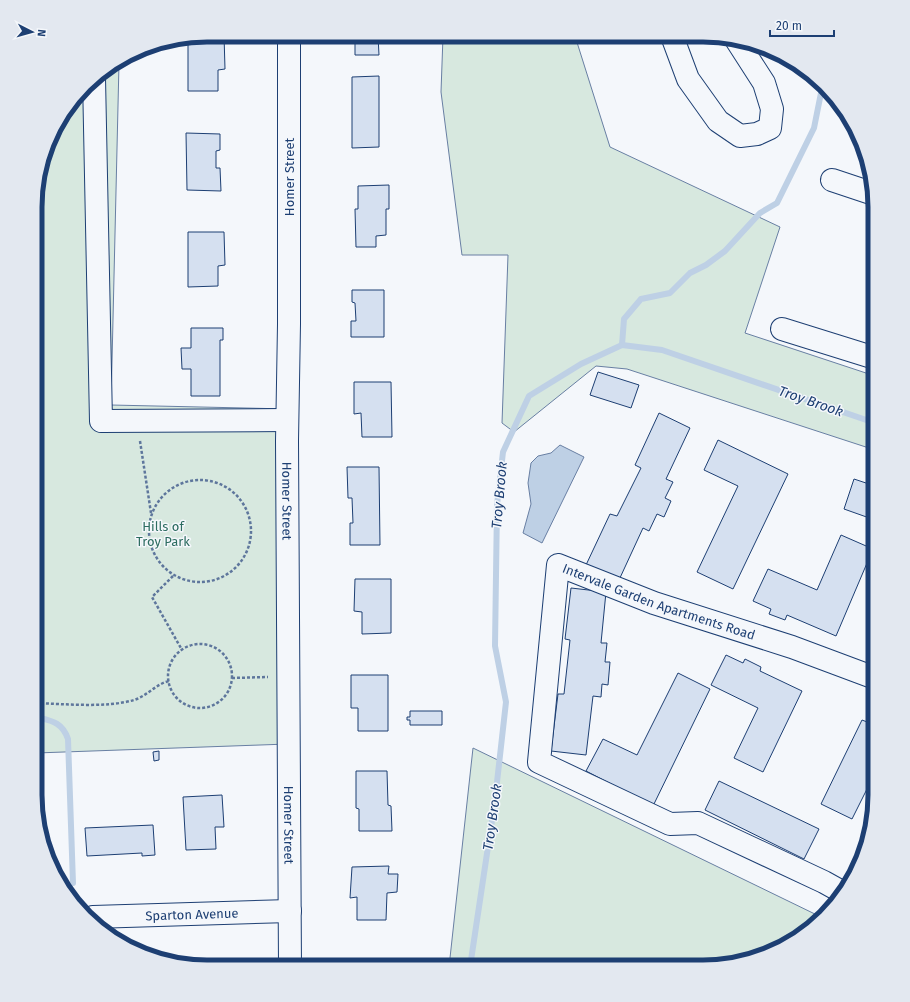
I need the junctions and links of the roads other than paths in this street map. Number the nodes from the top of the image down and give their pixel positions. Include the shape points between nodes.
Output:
1 (289, 42) edge
2 (674, 42) edge
3 (741, 47) edge
4 (94, 86) edge
5 (832, 180) dead end
6 (868, 192) edge
7 (782, 329) dead end
8 (868, 356) edge
9 (287, 420) junction
10 (868, 675) edge
11 (838, 890) edge
12 (290, 910) junction
13 (96, 917) edge
14 (290, 960) edge

1 - 9 street, Homer Street
2 - 3 street via 688,79 718,121 740,136 757,134 770,128 772,109 764,83
4 - 9 street via 101,421
5 - 6 street
7 - 8 street
9 - 12 street, Homer Street
10 - 11 street, Intervale Garden Apartments Road via 792,647 654,603 558,565 539,762 670,824 698,823
12 - 13 street, Sparton Avenue
12 - 14 street, Homer Street

